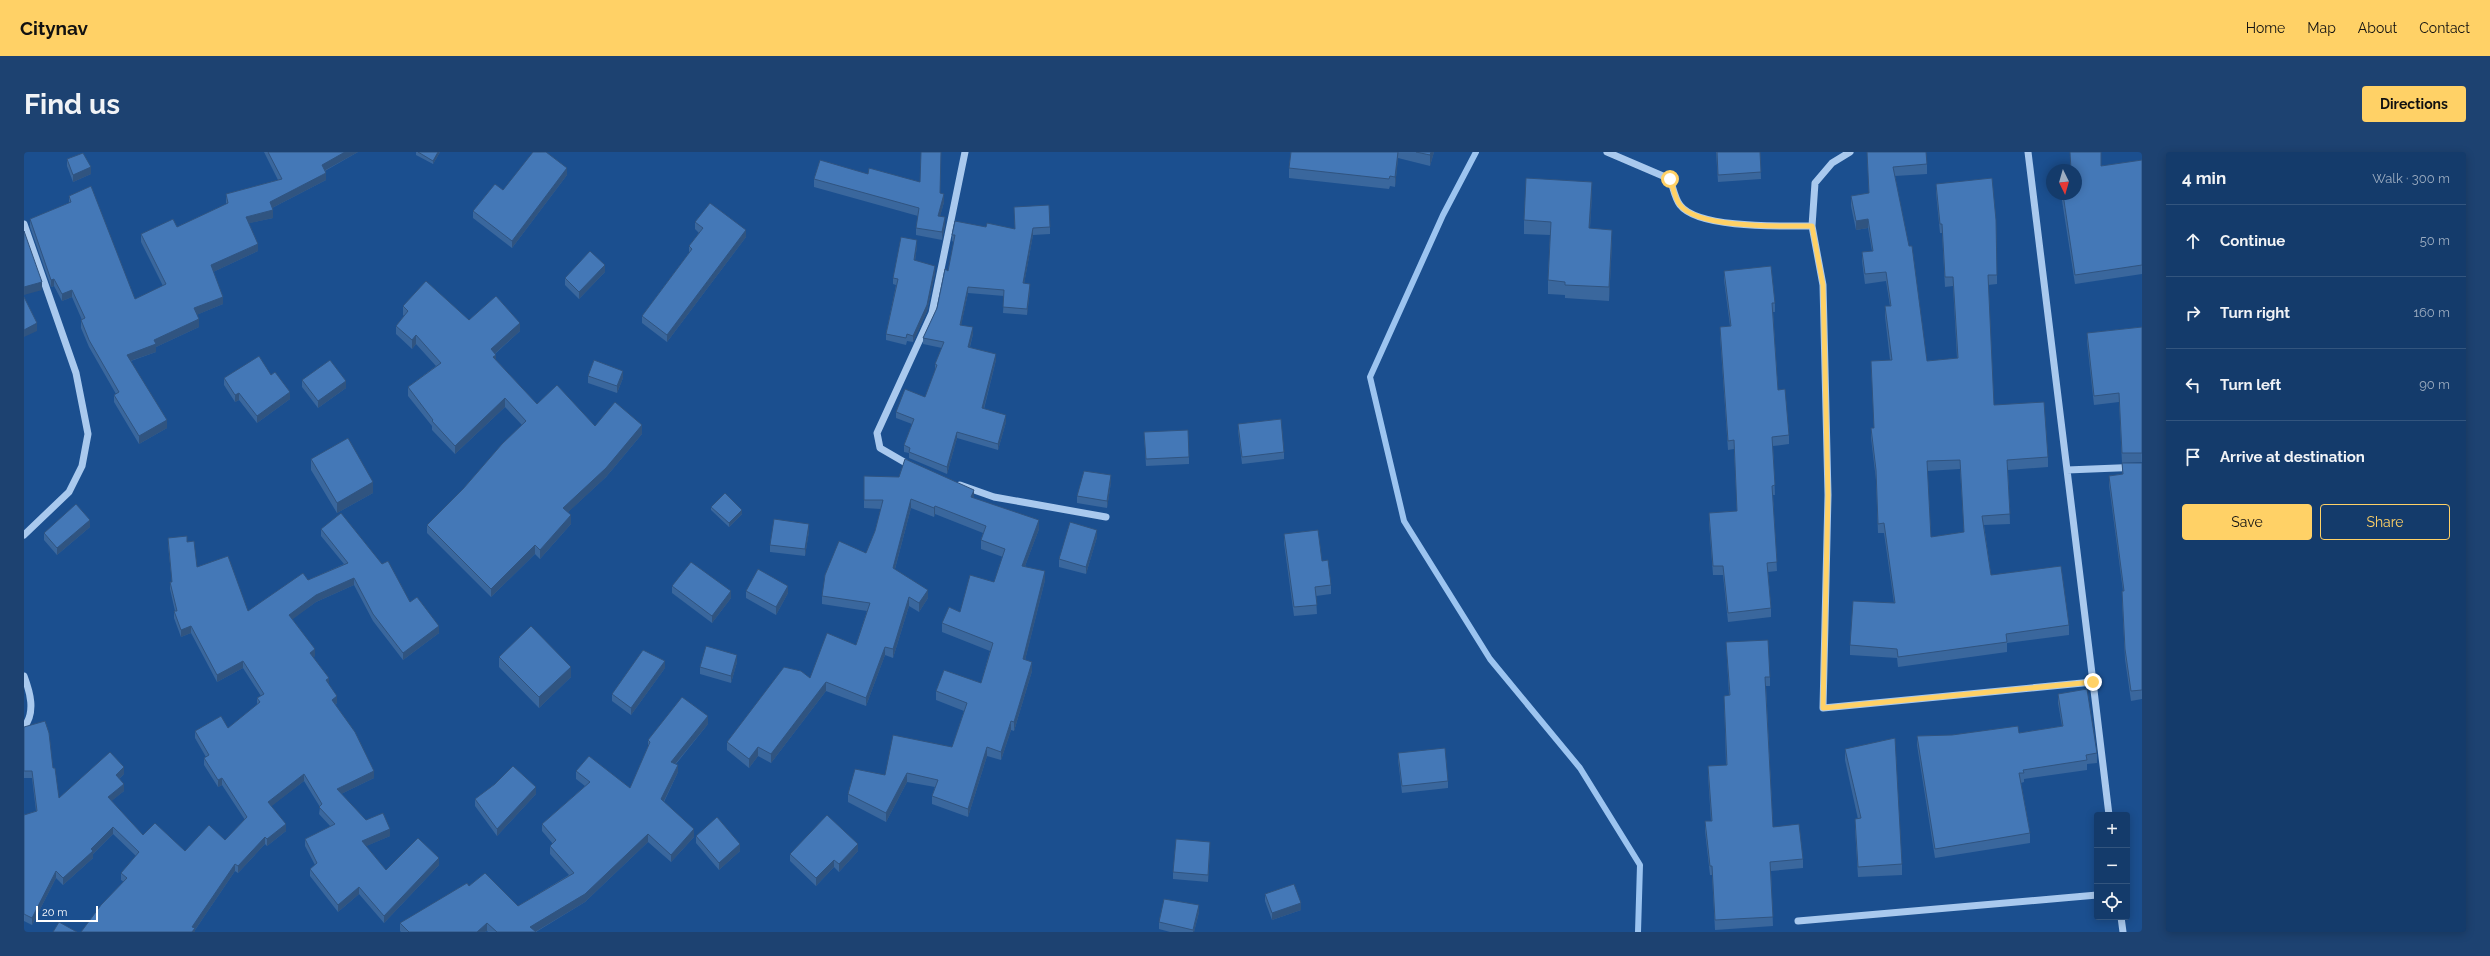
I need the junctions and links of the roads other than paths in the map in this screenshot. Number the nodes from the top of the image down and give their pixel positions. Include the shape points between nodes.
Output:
1 (965, 152) edge
2 (1607, 152) edge
3 (1850, 152) edge
4 (2028, 152) edge
5 (24, 224) edge
6 (1812, 226) junction
7 (2142, 467) edge
8 (921, 470) edge
9 (2067, 470) junction
10 (950, 481) edge
11 (1106, 517) dead end
12 (24, 535) edge
13 (24, 676) edge
14 (2093, 682) junction
15 (24, 727) edge
16 (2109, 812) edge
17 (2094, 895) edge
18 (2121, 920) edge
19 (1798, 921) dead end
20 (2123, 932) edge

1 - 8 street via 932,313 877,433 880,448
2 - 6 street via 1670,179 1681,206 1701,218 1748,226
3 - 6 street via 1832,163 1814,183
4 - 9 street
5 - 12 street via 76,373 88,434 82,466 69,492
6 - 14 street via 1823,293 1828,495 1823,708
7 - 9 street
9 - 14 street
10 - 11 street via 994,497
13 - 15 street via 32,695 28,721
14 - 16 street
17 - 19 street
18 - 20 street

